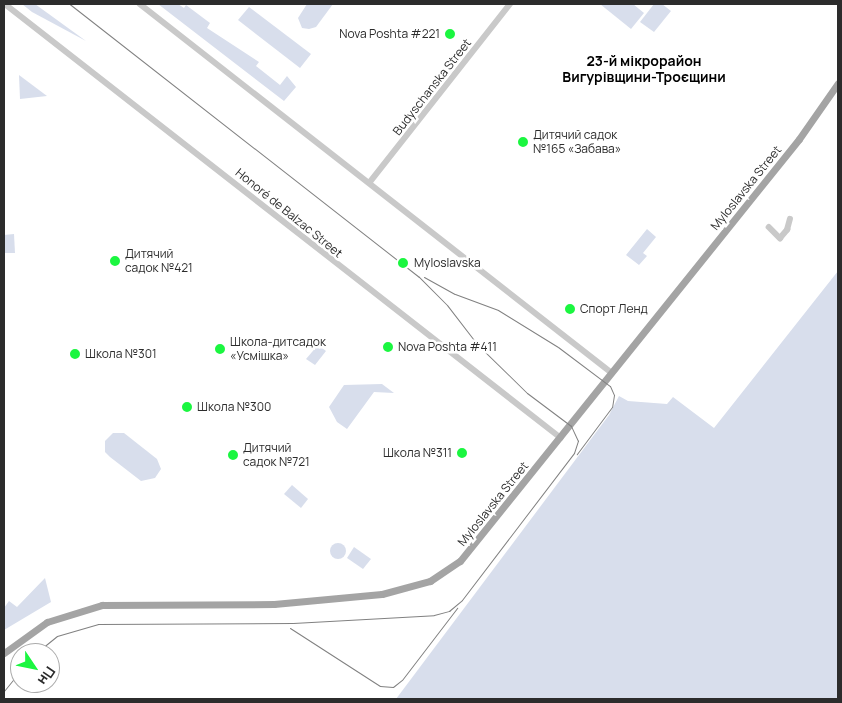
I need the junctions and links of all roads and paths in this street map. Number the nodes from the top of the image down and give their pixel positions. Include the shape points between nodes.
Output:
1 (5, 4) edge
2 (140, 4) edge
3 (510, 4) edge
4 (838, 83) edge
5 (370, 182) junction
6 (790, 219) dead end
7 (769, 227) dead end
8 (612, 373) junction
9 (561, 438) junction
10 (5, 651) edge

1 - 9 street, Honoré de Balzac Street
2 - 5 street
3 - 5 street, Budyschanska Street
4 - 8 main road, Myloslavska Street via 800,139
5 - 8 street
6 - 7 street via 780,238
8 - 9 main road, Myloslavska Street
9 - 10 main road, Myloslavska Street via 472,550 443,572 417,586 382,594 274,604 102,606 56,617

